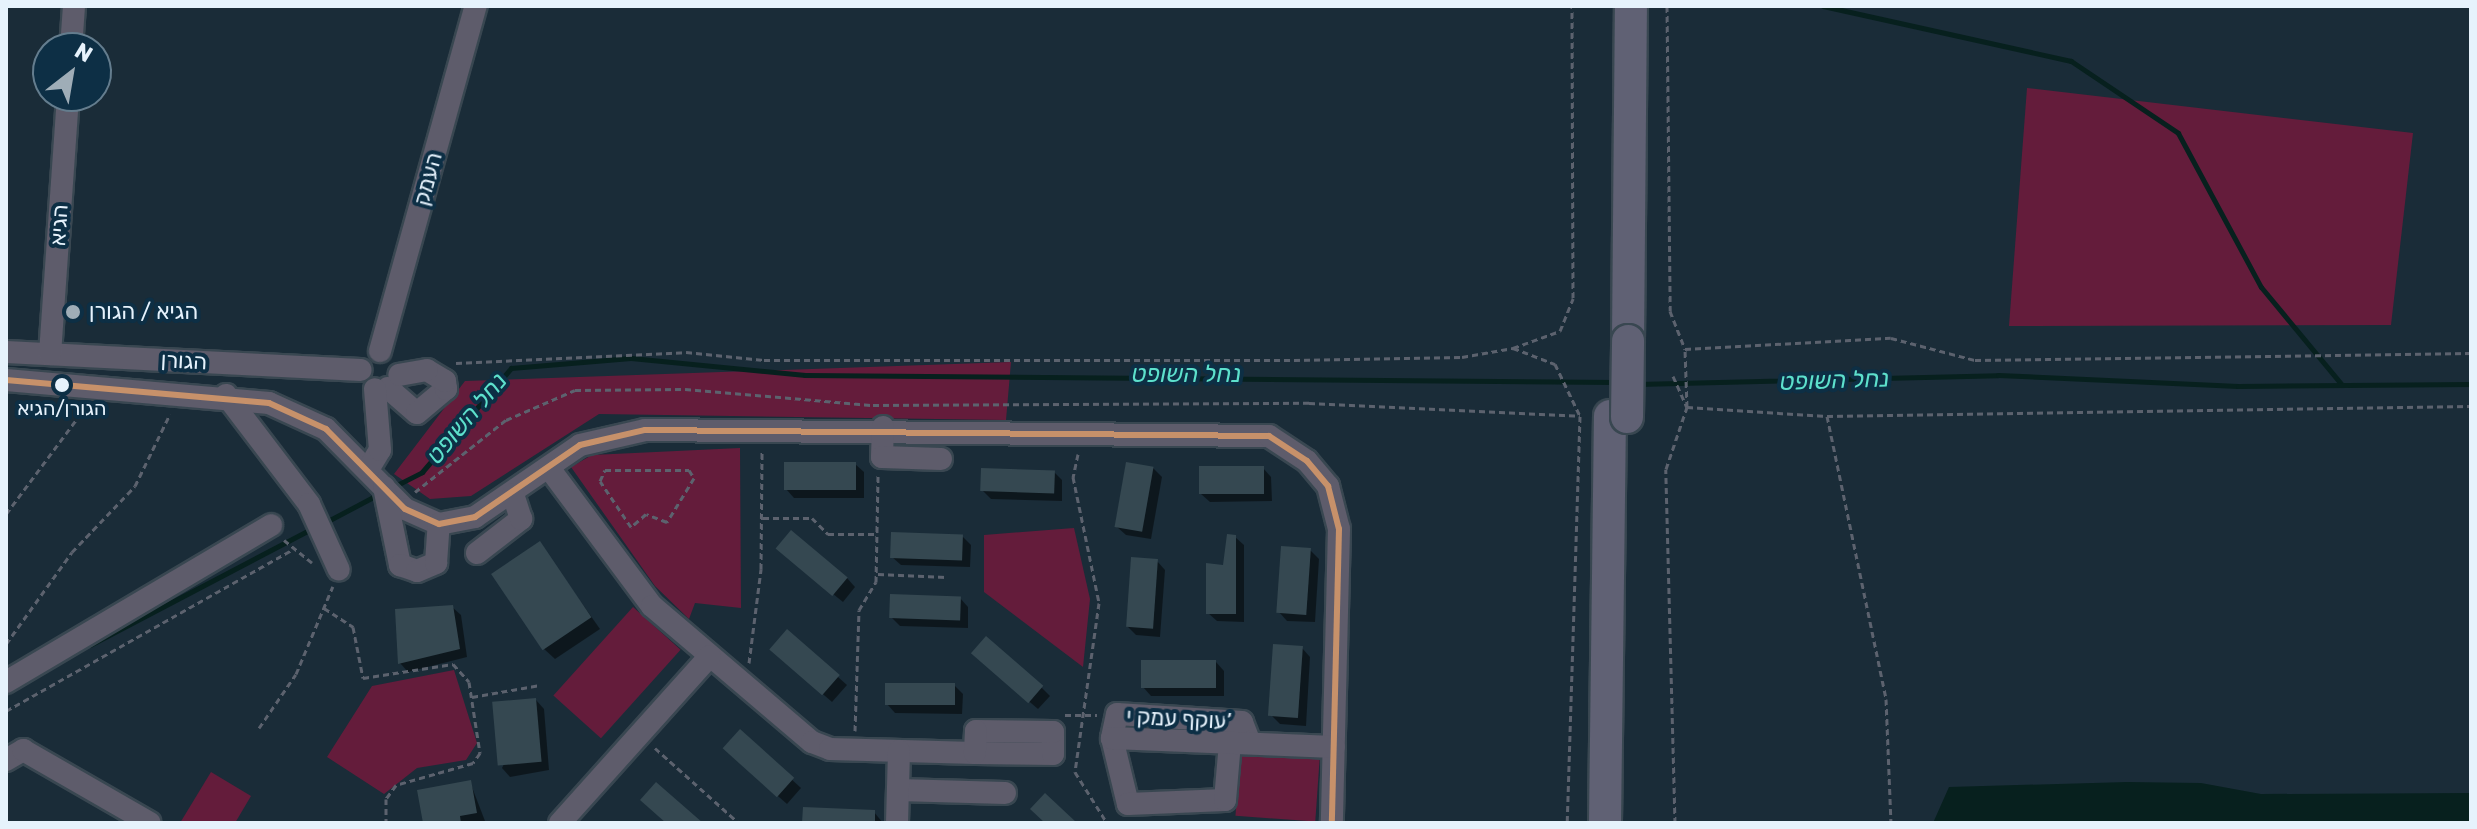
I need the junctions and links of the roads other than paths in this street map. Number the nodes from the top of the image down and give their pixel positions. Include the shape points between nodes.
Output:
1 (74, 6) edge
2 (476, 6) edge
3 (1613, 6) edge
4 (1631, 6) edge
5 (72, 32) edge
6 (67, 112) edge
7 (1619, 341) junction
8 (380, 351) junction
9 (6, 352) edge
10 (50, 354) junction
11 (361, 370) junction
12 (6, 380) edge
13 (387, 384) junction
14 (226, 395) junction
15 (1606, 416) junction
16 (881, 427) junction
17 (941, 459) dead end
18 (369, 468) junction
19 (549, 468) junction
20 (391, 494) junction
21 (513, 494) junction
22 (439, 524) junction
23 (271, 525) dead end
24 (477, 553) dead end
25 (339, 570) road end
26 (710, 656) junction
27 (6, 682) edge
28 (1240, 743) junction
29 (1334, 747) junction
30 (899, 751) junction
31 (975, 753) dead end
32 (6, 760) edge
33 (898, 790) junction
34 (1005, 793) dead end
35 (150, 823) edge
36 (560, 823) edge
37 (897, 823) edge
38 (1332, 823) edge
39 (1605, 823) edge
40 (1622, 823) edge

1 - 5 street
2 - 8 street, העמק
3 - 7 highway
4 - 7 highway
6 - 10 street, הגיא
7 - 15 highway
8 - 11 street, העמק
8 - 13 street via 395,358
9 - 10 street, הגורן
10 - 11 street, הגורן
11 - 13 street
12 - 14 street
13 - 18 street via 380,450
14 - 18 street via 300,415
14 - 25 street via 309,504
15 - 39 highway
15 - 40 highway
16 - 17 street via 882,457
16 - 19 street via 619,433 580,445
16 - 29 street via 1269,436 1328,486 1339,529
18 - 20 street
19 - 21 street
19 - 26 street via 645,598
20 - 22 street
20 - 22 street via 400,565 417,571 436,563
21 - 22 street via 475,517
21 - 24 street via 521,519
23 - 27 street
26 - 30 street via 818,746
26 - 36 street
28 - 28 street, עוקף עמק י’ via 1242,722 1117,714 1112,738 1128,804 1225,800
28 - 29 street, עוקף עמק י’
29 - 38 street
30 - 31 street
30 - 33 street
32 - 35 street via 23,750
33 - 34 street
33 - 37 street

